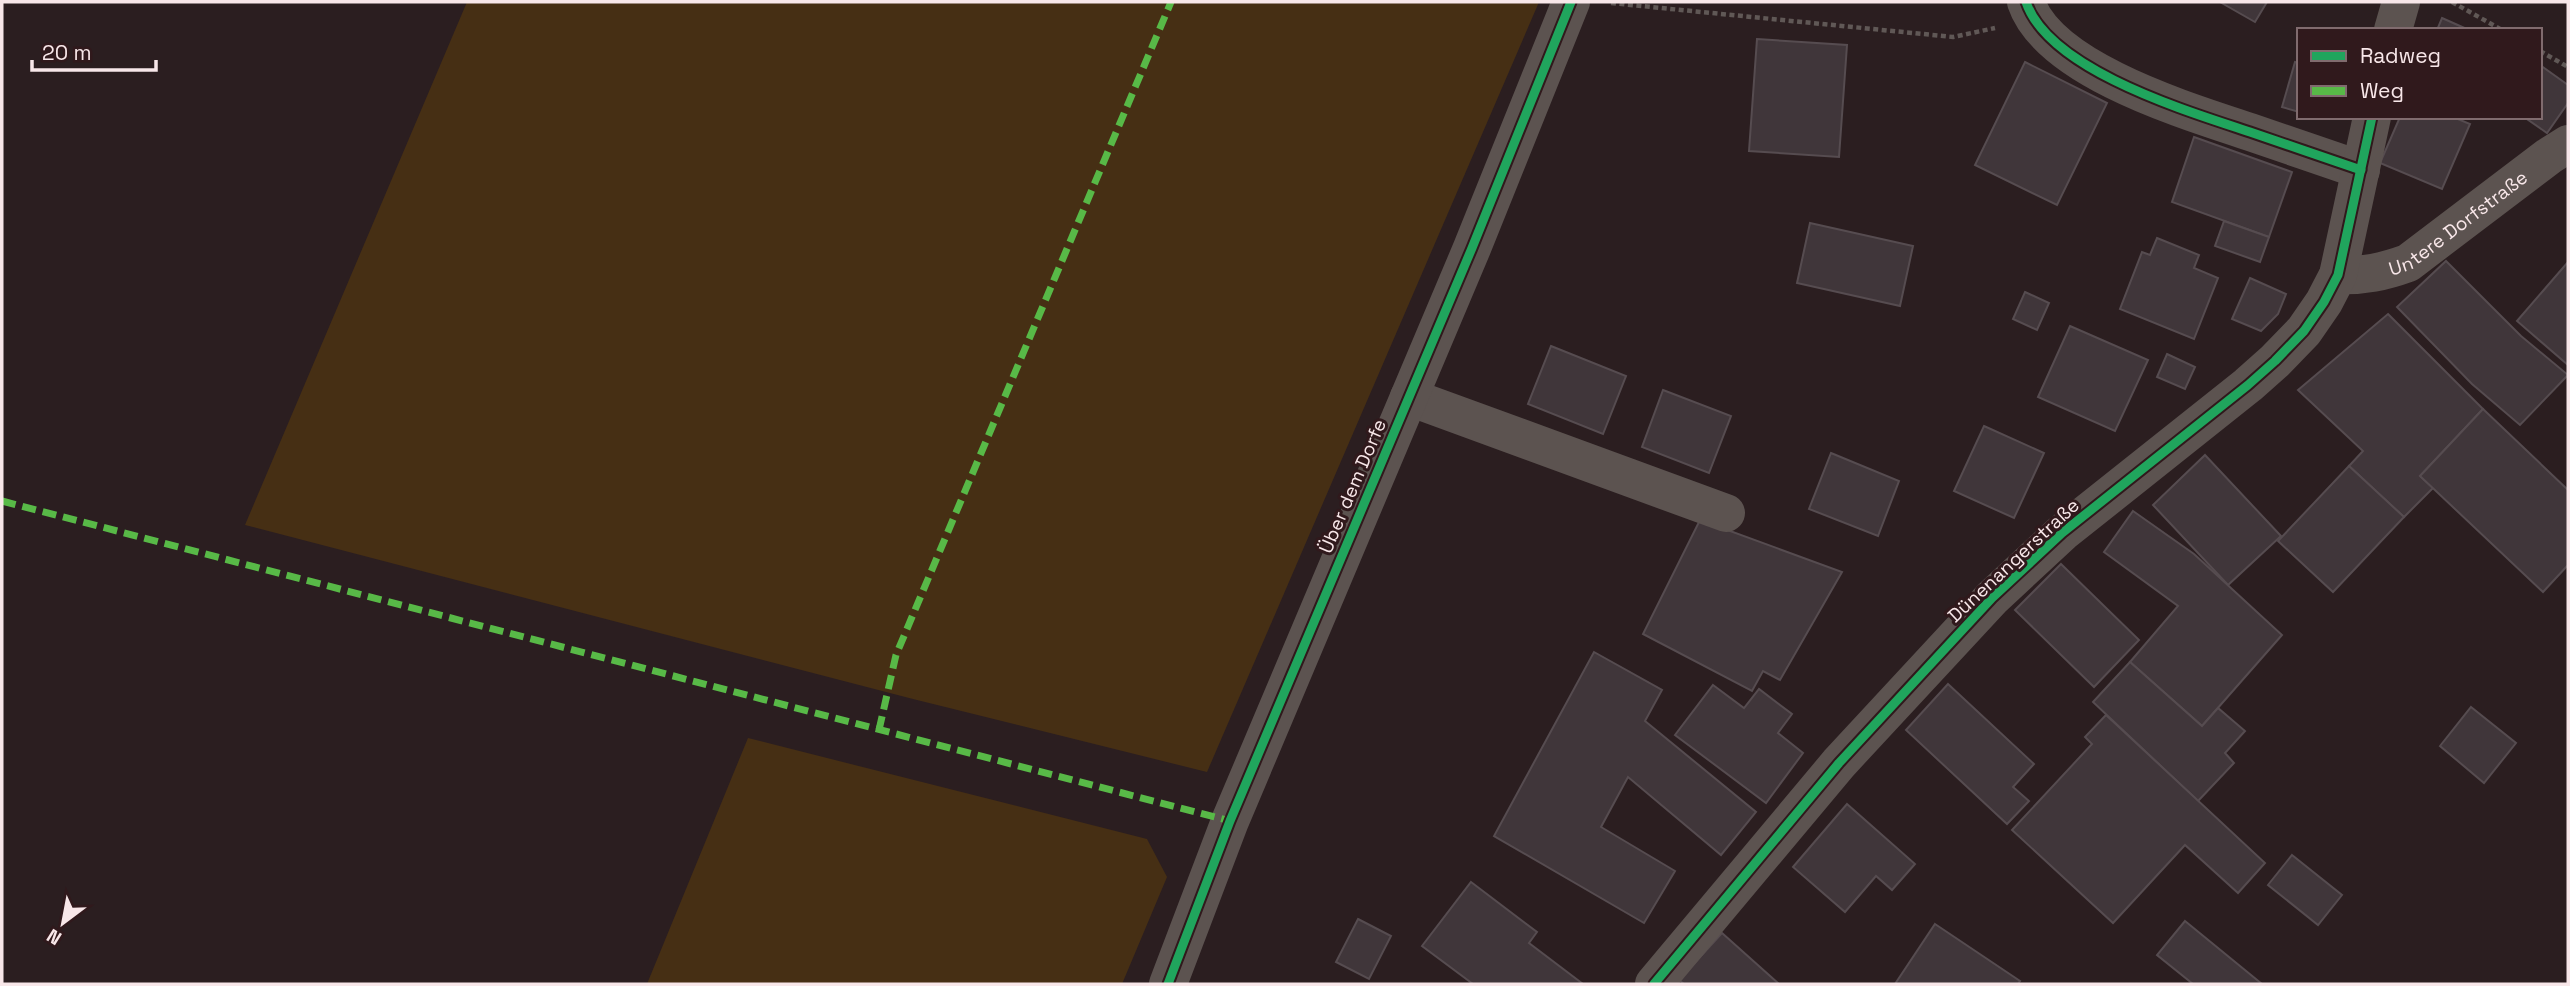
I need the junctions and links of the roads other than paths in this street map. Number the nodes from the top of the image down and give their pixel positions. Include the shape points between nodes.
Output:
1 (1572, 2) edge
2 (2401, 2) edge
3 (2030, 11) edge
4 (2394, 28) edge
5 (2372, 119) edge
6 (2568, 144) edge
7 (2361, 170) junction
8 (2338, 275) junction
9 (1409, 397) junction
10 (1726, 513) dead end
11 (1168, 984) edge
12 (1654, 984) edge

1 - 9 street, Über dem Dorfe
2 - 4 street
3 - 7 street via 2043,32 2083,61 2155,99
5 - 7 street, Dünenangerstraße
6 - 8 street, Untere Dorfstraße via 2407,262 2384,272
7 - 8 street, Dünenangerstraße
8 - 12 street, Dünenangerstraße via 2304,331 2275,361 2062,533 1992,598 1839,763
9 - 10 street
9 - 11 street, Über dem Dorfe via 1230,821

